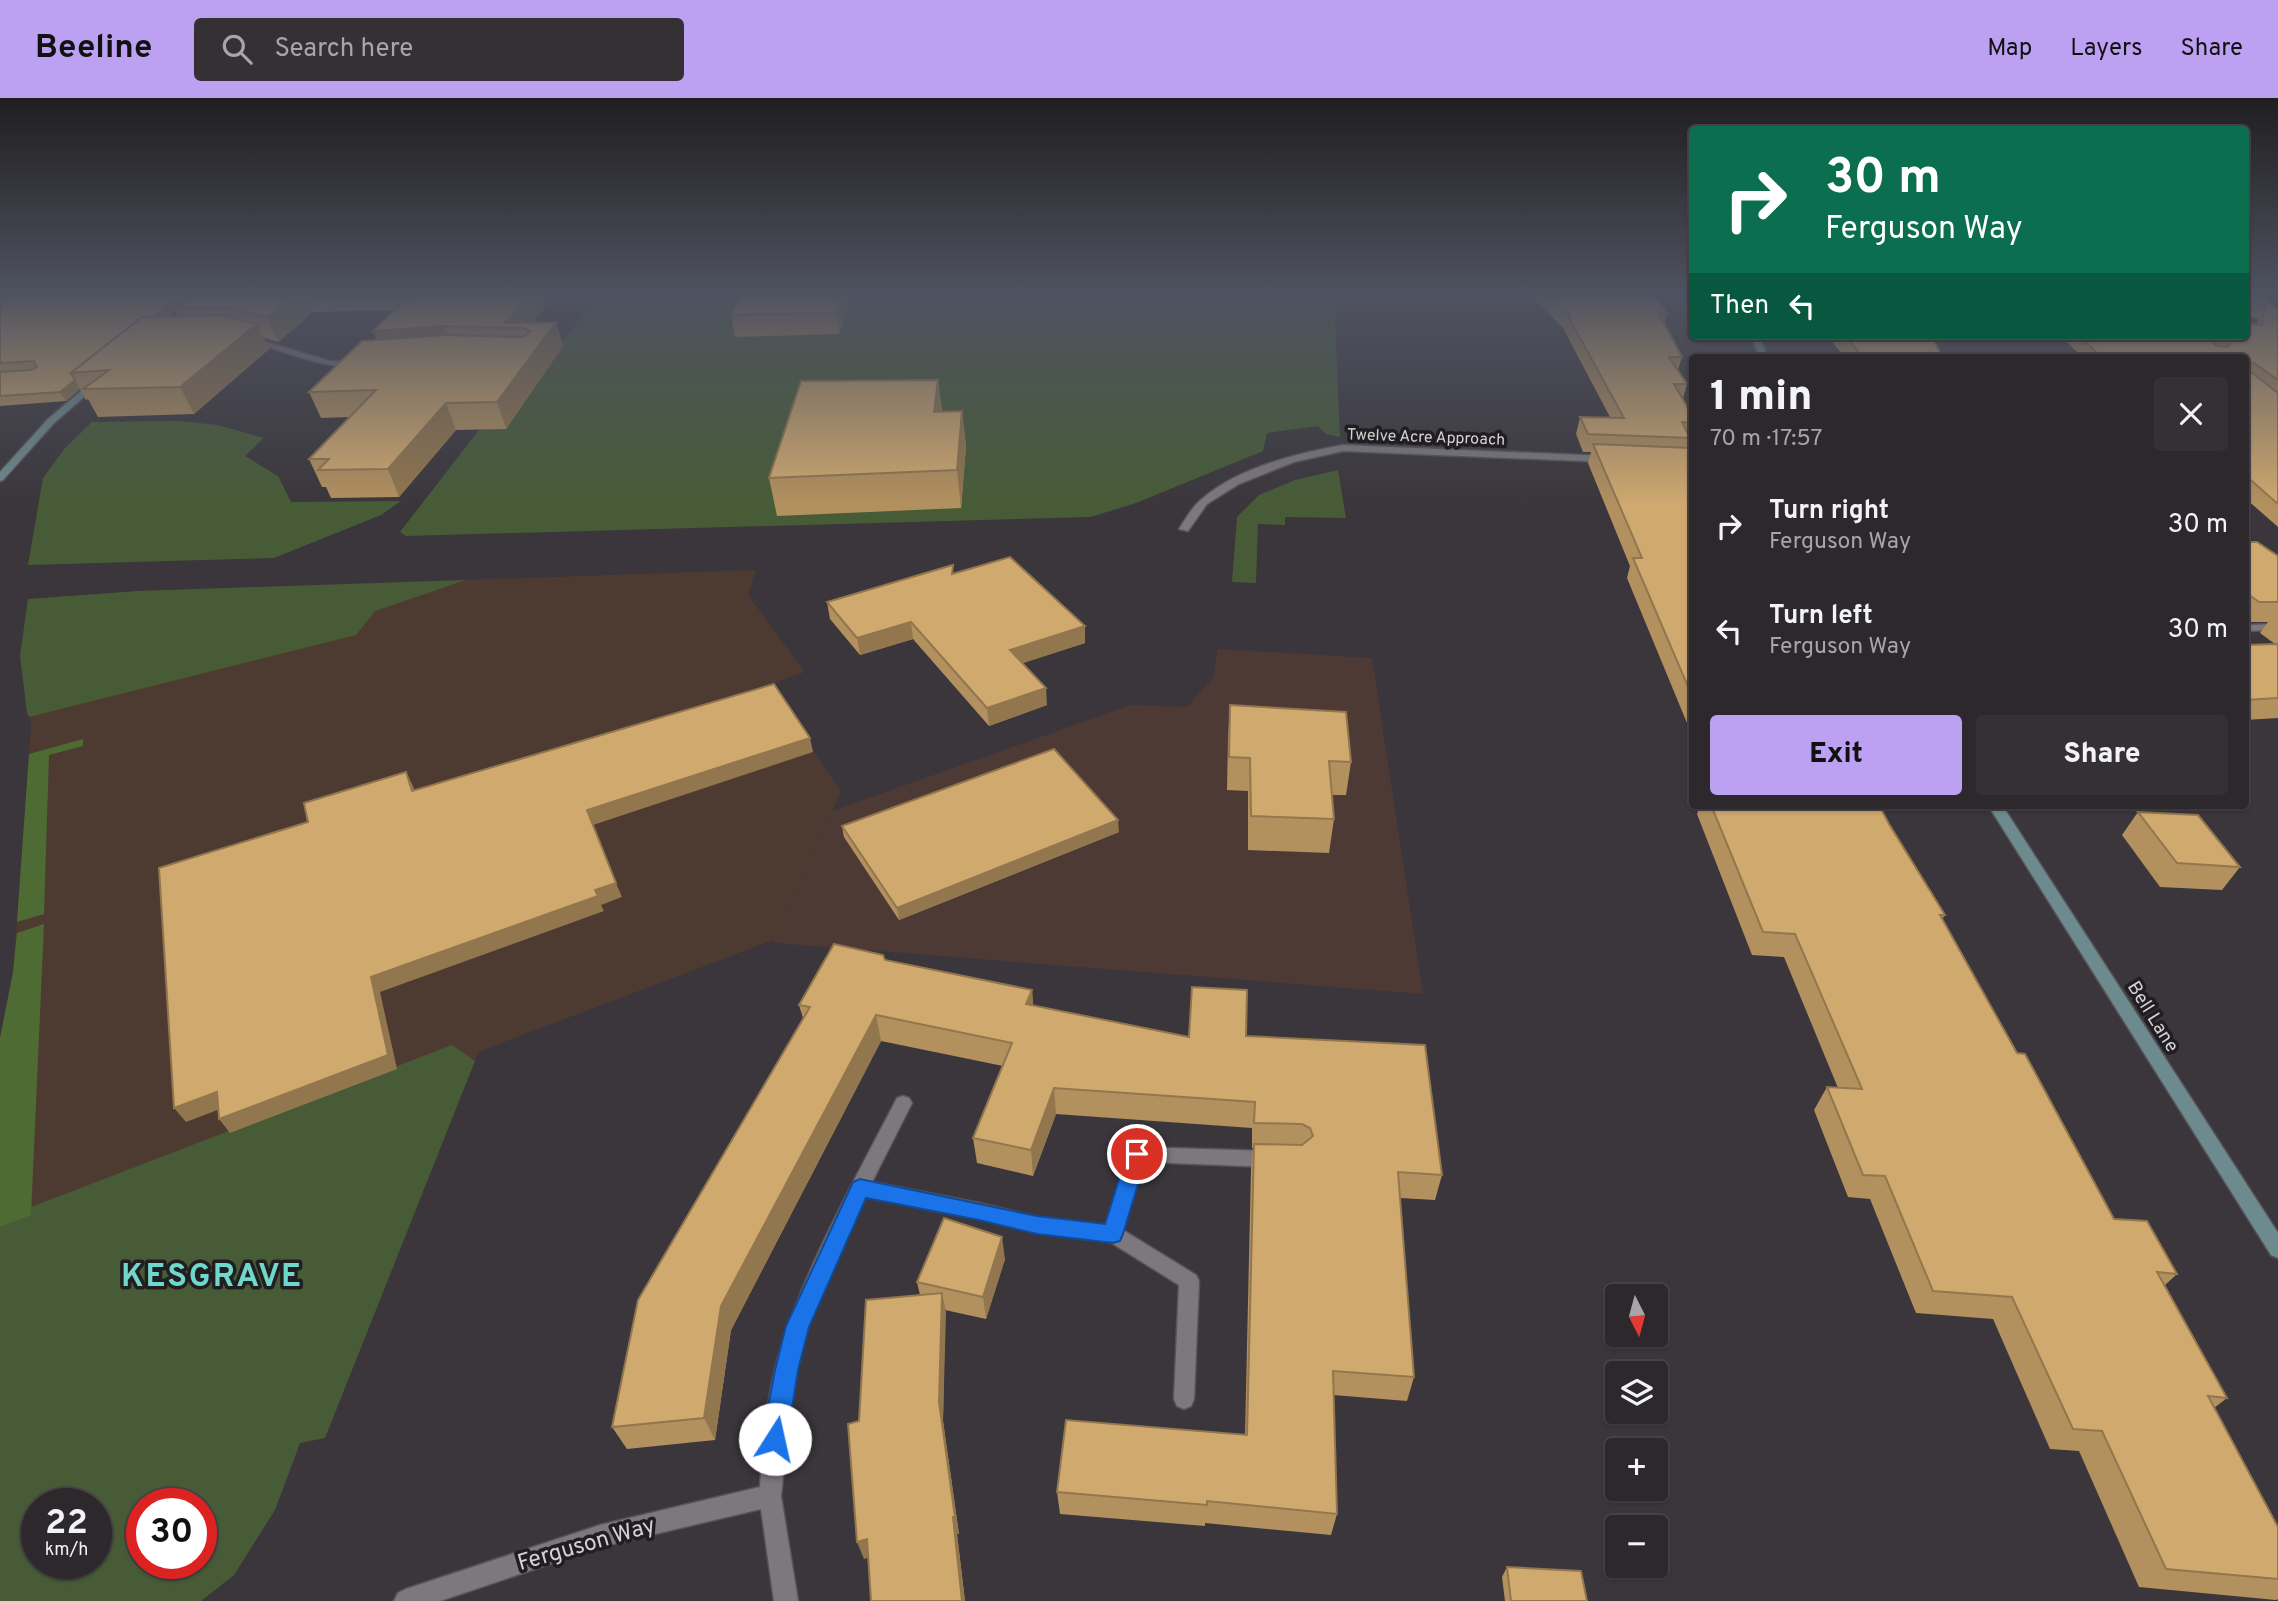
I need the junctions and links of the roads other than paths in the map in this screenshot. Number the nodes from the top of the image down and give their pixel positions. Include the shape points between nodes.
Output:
1 (105, 376) edge
2 (1614, 459) edge
3 (0, 478) edge
4 (1184, 529) dead end
5 (2278, 626) edge
6 (2249, 628) edge
7 (1998, 809) edge
8 (903, 1103) dead end
9 (1284, 1160) edge
10 (860, 1188) junction
11 (1113, 1234) junction
12 (2278, 1249) edge
13 (1184, 1399) dead end
14 (770, 1496) junction
15 (405, 1601) edge
16 (786, 1601) edge

1 - 3 street via 51,421
2 - 4 street, Twelve Acre Approach via 1343,448 1314,452 1216,492
5 - 6 street
7 - 12 street, Bell Lane
8 - 10 street
9 - 11 street via 1137,1154
10 - 11 street via 1037,1225
10 - 14 street via 797,1326 775,1439
11 - 13 street via 1189,1281
14 - 15 street, Ferguson Way via 600,1536
14 - 16 street

